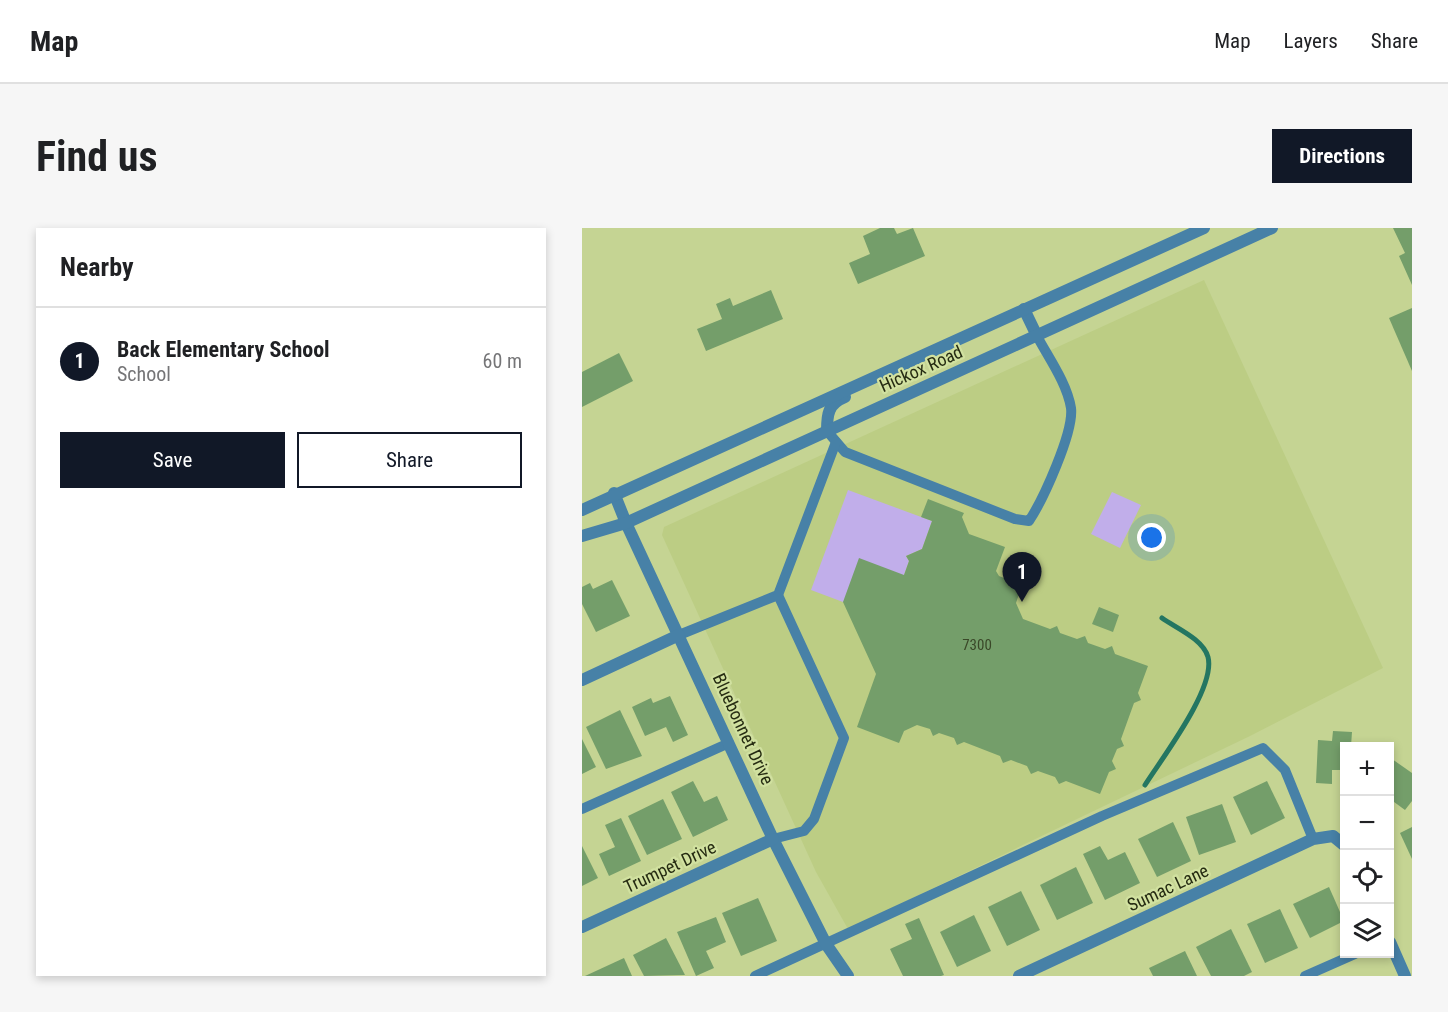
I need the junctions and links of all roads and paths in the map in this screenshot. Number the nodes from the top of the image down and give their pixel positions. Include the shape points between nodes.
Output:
1 (1204, 228) edge
2 (1272, 228) edge
3 (1023, 309) junction
4 (983, 327) junction
5 (1037, 336) junction
6 (827, 431) junction
7 (836, 442) junction
8 (614, 493) junction
9 (582, 510) edge
10 (626, 523) junction
11 (582, 536) edge
12 (778, 595) junction
13 (679, 635) junction
14 (582, 680) edge
15 (729, 743) junction
16 (582, 809) edge
17 (773, 839) junction
18 (1313, 839) junction
19 (1340, 842) edge
20 (582, 927) edge
21 (826, 944) junction
22 (1394, 953) edge
23 (1346, 958) edge
24 (755, 976) edge
25 (848, 976) edge
26 (1019, 976) edge
27 (1305, 976) edge
28 (1405, 976) edge

1 - 3 street, Hickox Road
2 - 5 street, Hickox Road
3 - 4 street, Hickox Road
3 - 5 street
4 - 6 street via 975,339 834,401 827,413
4 - 8 street, Hickox Road
5 - 6 street, Hickox Road
5 - 7 lane via 1071,408 1067,433 1041,503 1029,521 1015,519 845,452
6 - 7 lane
6 - 10 street, Hickox Road
7 - 12 lane
8 - 9 street, Hickox Road
8 - 10 street, Bluebonnet Drive
10 - 11 street, Hickox Road
10 - 13 street, Bluebonnet Drive
12 - 13 lane
12 - 17 lane via 844,738 814,819 804,831
13 - 14 street
13 - 15 street, Bluebonnet Drive
15 - 16 lane
15 - 17 street, Bluebonnet Drive
17 - 20 street, Trumpet Drive
17 - 21 street, Bluebonnet Drive
18 - 19 street, Sumac Lane via 1333,836
18 - 21 lane via 1285,770 1263,748 1102,816
18 - 26 street, Sumac Lane
21 - 24 lane
21 - 25 street, Bluebonnet Drive
22 - 28 street
23 - 27 lane

